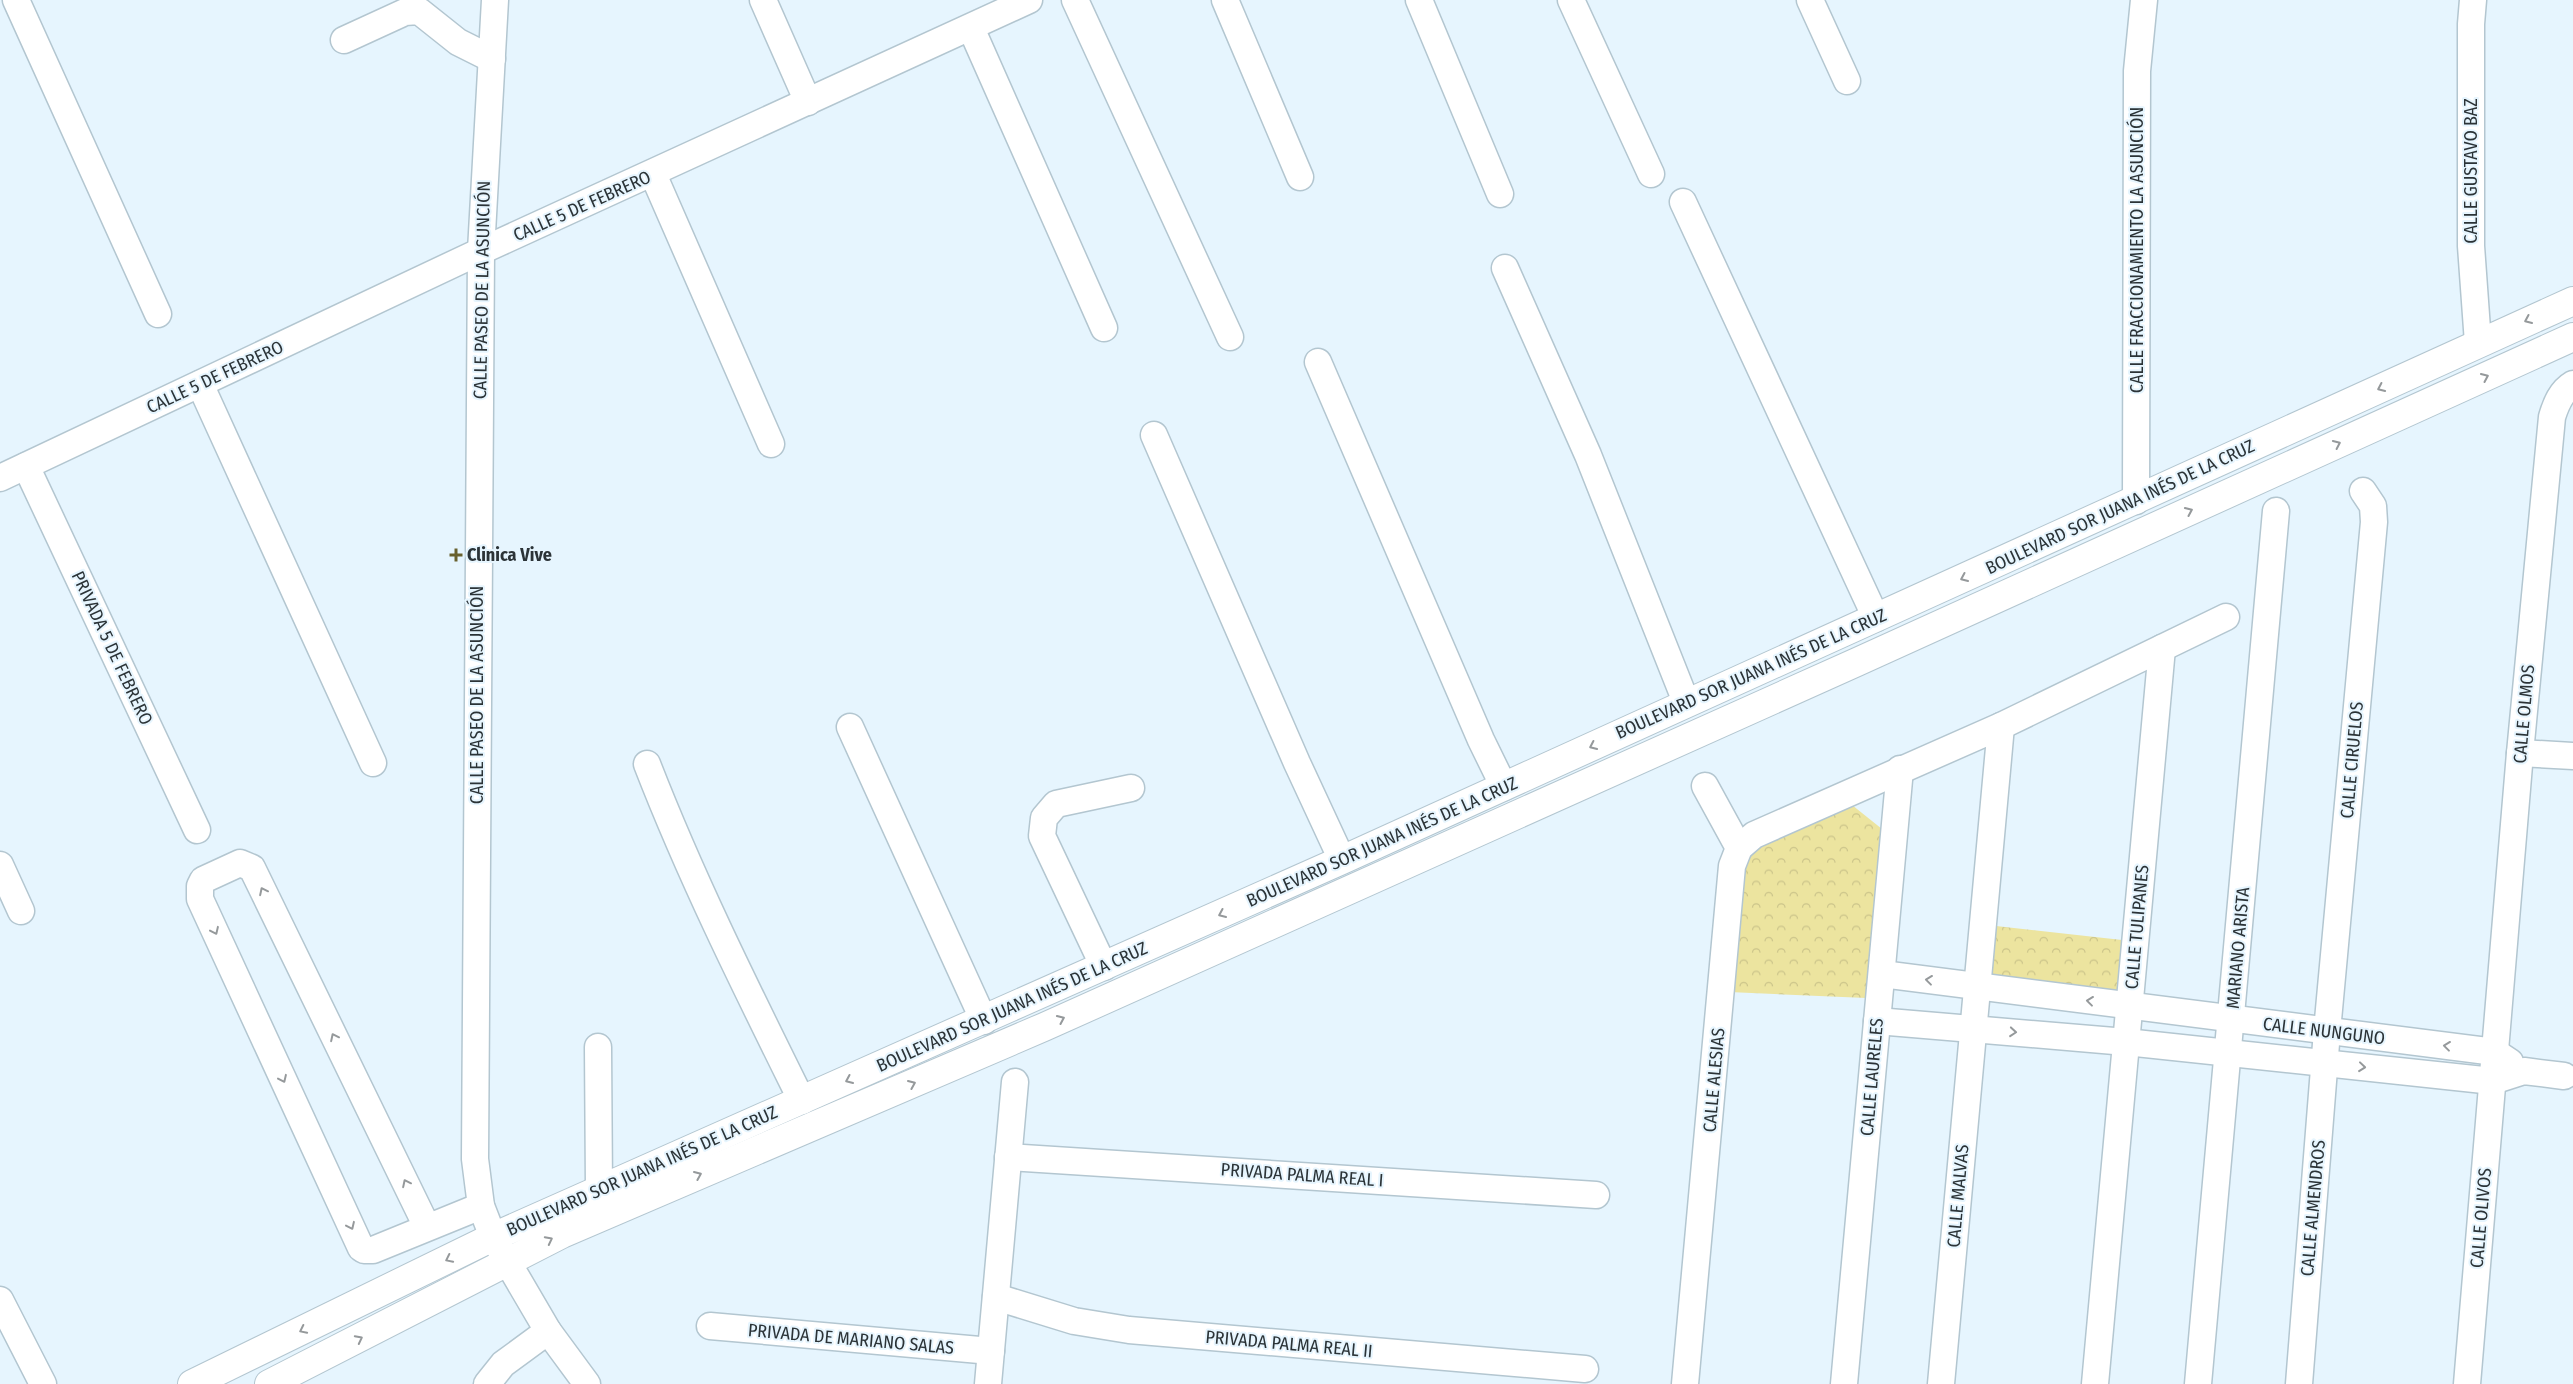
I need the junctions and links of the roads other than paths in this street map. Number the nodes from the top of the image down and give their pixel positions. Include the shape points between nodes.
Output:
1 (16, 0) edge
2 (495, 0) edge
3 (763, 0) edge
4 (1029, 0) edge
5 (1075, 0) edge
6 (1224, 0) edge
7 (1419, 0) edge
8 (1571, 0) edge
9 (1810, 0) edge
10 (2144, 0) edge
11 (2473, 0) edge
12 (971, 28) junction
13 (344, 40) dead end
14 (492, 60) junction
15 (1847, 81) dead end
16 (808, 102) junction
17 (653, 174) junction
18 (1651, 174) dead end
19 (1300, 177) dead end
20 (1500, 194) dead end
21 (1683, 202) dead end
22 (481, 251) junction
23 (1504, 268) dead end
24 (2573, 301) edge
25 (158, 314) dead end
26 (1104, 328) dead end
27 (1230, 337) dead end
28 (2573, 337) edge
29 (2478, 343) junction
30 (1318, 362) dead end
31 (200, 384) junction
32 (2573, 384) edge
33 (1154, 434) dead end
34 (771, 444) dead end
35 (26, 466) junction
36 (0, 478) edge
37 (2363, 491) dead end
38 (2136, 501) junction
39 (2276, 511) dead end
40 (2226, 617) dead end
41 (1876, 618) junction
42 (2162, 648) junction
43 (1686, 702) junction
44 (2001, 726) junction
45 (850, 727) dead end
46 (2520, 753) junction
47 (2573, 756) edge
48 (373, 763) dead end
49 (647, 764) dead end
50 (1900, 769) junction
51 (1705, 786) dead end
52 (1504, 787) junction
53 (1131, 788) dead end
54 (197, 830) dead end
55 (1739, 848) junction
56 (1342, 860) junction
57 (0, 865) edge
58 (21, 911) dead end
59 (1104, 967) junction
60 (1882, 974) junction
61 (2130, 1006) junction
62 (1975, 1008) junction
63 (2232, 1019) junction
64 (984, 1021) junction
65 (1877, 1021) junction
66 (2327, 1031) junction
67 (2126, 1042) junction
68 (598, 1047) dead end
69 (2495, 1052) junction
70 (2228, 1053) junction
71 (2325, 1063) junction
72 (2524, 1071) junction
73 (2564, 1076) dead end
74 (2492, 1081) junction
75 (1015, 1082) dead end
76 (802, 1101) junction
77 (1008, 1157) junction
78 (599, 1191) junction
79 (1596, 1196) dead end
80 (481, 1206) junction
81 (427, 1227) junction
82 (493, 1237) junction
83 (506, 1262) junction
84 (996, 1297) junction
85 (0, 1300) edge
86 (710, 1326) dead end
87 (548, 1331) junction
88 (991, 1352) junction
89 (1585, 1369) dead end
90 (273, 1383) edge
91 (42, 1384) edge
92 (192, 1384) edge
93 (487, 1384) edge
94 (587, 1384) edge
95 (988, 1384) edge
96 (1685, 1384) edge
97 (1844, 1384) edge
98 (1941, 1384) edge
99 (2095, 1384) edge
100 (2198, 1384) edge
101 (2299, 1384) edge
102 (2467, 1384) edge

1 - 25 street
2 - 14 street, CALLE PASEO DE LA ASUNCIÓN
3 - 16 street
4 - 12 street, CALLE 5 DE FEBRERO
5 - 27 street
6 - 19 street
7 - 20 street
8 - 18 street
9 - 15 street
10 - 38 street, CALLE FRACCIONAMIENTO LA ASUNCIÓN via 2137,71
11 - 29 street, CALLE GUSTAVO BAZ via 2471,246
12 - 16 street, CALLE 5 DE FEBRERO
12 - 26 street
13 - 14 street via 405,12 419,11 458,42
14 - 22 street, CALLE PASEO DE LA ASUNCIÓN
16 - 17 street, CALLE 5 DE FEBRERO
17 - 22 street, CALLE 5 DE FEBRERO
17 - 34 street
21 - 41 street
22 - 31 street, CALLE 5 DE FEBRERO
22 - 80 street, CALLE PASEO DE LA ASUNCIÓN via 474,1115
23 - 43 street via 1588,455
24 -> 29 main road, BOULEVARD SOR JUANA INÉS DE LA CRUZ
83 -> 28 main road, BOULEVARD SOR JUANA INÉS DE LA CRUZ via 562,1234 1248,936
29 -> 38 main road, BOULEVARD SOR JUANA INÉS DE LA CRUZ
30 - 52 street
31 - 35 street, CALLE 5 DE FEBRERO
31 - 48 street
32 - 46 street, CALLE OLMOS via 2558,400 2552,417
33 - 56 street
35 - 36 street, CALLE 5 DE FEBRERO
35 - 54 street, PRIVADA 5 DE FEBRERO
37 - 66 street, CALLE CIRUELOS via 2373,506 2374,522
38 -> 41 main road, BOULEVARD SOR JUANA INÉS DE LA CRUZ
39 - 63 street, MARIANO ARISTA
40 - 42 street
41 - 43 main road, BOULEVARD SOR JUANA INÉS DE LA CRUZ
42 - 44 street
42 - 61 street, CALLE TULIPANES
43 -> 52 main road, BOULEVARD SOR JUANA INÉS DE LA CRUZ
44 - 50 street
44 - 62 street
45 - 64 street
46 - 47 street
46 - 69 street, CALLE OLMOS
49 - 76 street via 722,940
50 - 55 street via 1754,835
50 - 60 street, CALLE LAURELES
51 - 55 street
52 - 56 main road, BOULEVARD SOR JUANA INÉS DE LA CRUZ
53 - 59 street via 1056,804 1044,818 1042,836
55 - 96 street, CALLE ALESIAS via 1732,866
56 -> 59 main road, BOULEVARD SOR JUANA INÉS DE LA CRUZ
57 - 58 street
59 - 64 main road, BOULEVARD SOR JUANA INÉS DE LA CRUZ
62 -> 60 street, CALLE NUNGUNO
60 - 65 street, CALLE LAURELES
61 -> 62 street, CALLE NUNGUNO
61 - 63 street, CALLE NUNGUNO
61 - 67 street, CALLE TULIPANES
62 - 65 street, CALLE NUNGUNO
62 -> 67 street, CALLE NUNGUNO
62 - 98 street, CALLE MALVAS
63 - 66 street, CALLE NUNGUNO
63 - 70 street, MARIANO ARISTA
64 -> 76 main road, BOULEVARD SOR JUANA INÉS DE LA CRUZ
65 - 97 street, CALLE LAURELES
69 -> 66 street, CALLE NUNGUNO
66 - 71 street, CALLE ALMENDROS
67 - 70 street, CALLE NUNGUNO
67 - 99 street, CALLE TULIPANES
68 - 78 street
69 - 72 street, CALLE NUNGUNO
69 - 74 street, CALLE OLIVOS
70 - 71 street, CALLE NUNGUNO
70 - 100 street, MARIANO ARISTA
71 -> 74 street, CALLE NUNGUNO
71 - 101 street, CALLE ALMENDROS
72 - 73 street, CALLE NUNGUNO
72 - 74 street, CALLE NUNGUNO
74 - 102 street, CALLE OLIVOS
75 - 77 street
76 - 78 main road, BOULEVARD SOR JUANA INÉS DE LA CRUZ
77 - 79 street, PRIVADA PALMA REAL I
77 - 84 street
78 - 82 main road, BOULEVARD SOR JUANA INÉS DE LA CRUZ
80 - 81 street
80 - 82 street, CALLE PASEO DE LA ASUNCIÓN
81 -> 81 street via 252,868 240,863 203,880 200,899 361,1248 373,1250
82 - 83 street
82 -> 92 main road, BOULEVARD SOR JUANA INÉS DE LA CRUZ
83 - 87 street
90 -> 83 main road, BOULEVARD SOR JUANA INÉS DE LA CRUZ
84 - 88 street
84 - 89 street, PRIVADA PALMA REAL II via 1074,1321 1129,1330
85 - 91 street
86 - 88 street, PRIVADA DE MARIANO SALAS
87 - 93 street via 504,1364
87 - 94 street
88 - 95 street

